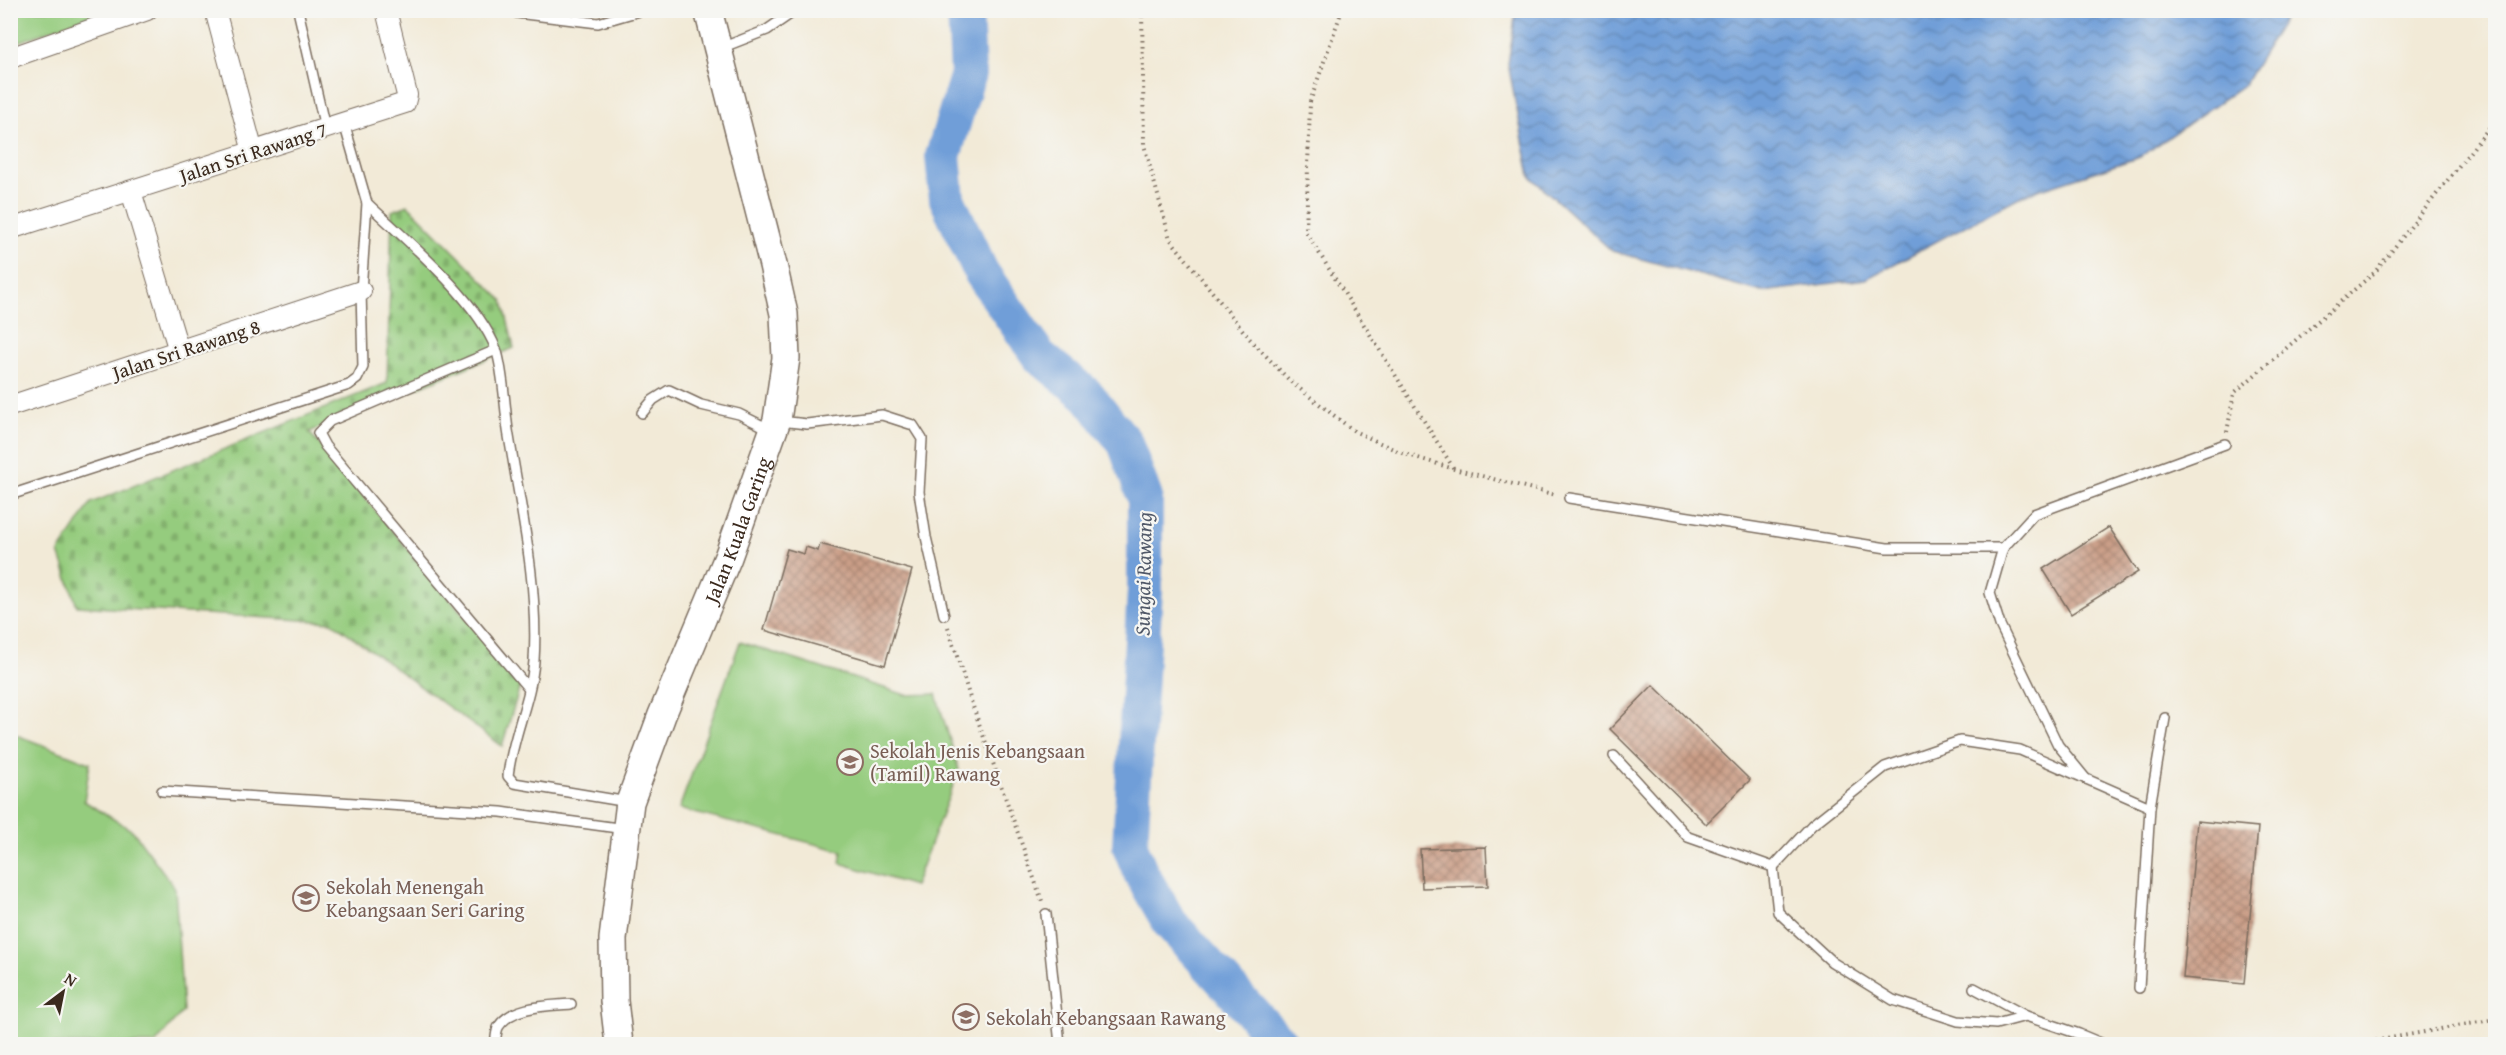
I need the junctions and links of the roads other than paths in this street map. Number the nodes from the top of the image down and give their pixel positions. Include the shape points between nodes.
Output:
1 (147, 10) edge
2 (215, 10) edge
3 (298, 10) edge
4 (386, 10) edge
5 (643, 10) edge
6 (708, 10) edge
7 (796, 10) edge
8 (517, 12) dead end
9 (718, 49) junction
10 (10, 58) edge
11 (344, 123) junction
12 (325, 129) junction
13 (253, 152) junction
14 (131, 191) junction
15 (367, 203) junction
16 (10, 229) edge
17 (361, 291) junction
18 (496, 350) junction
19 (179, 351) junction
20 (10, 406) edge
21 (642, 414) dead end
22 (775, 426) junction
23 (2225, 444) road end
24 (10, 495) edge
25 (1569, 498) road end
26 (2003, 548) junction
27 (944, 615) road end
28 (528, 688) junction
29 (2165, 718) dead end
30 (1614, 756) dead end
31 (2086, 779) junction
32 (162, 791) dead end
33 (630, 802) junction
34 (2150, 807) junction
35 (625, 829) junction
36 (1773, 867) junction
37 (1046, 914) road end
38 (1974, 988) dead end
39 (2139, 988) dead end
40 (571, 1005) dead end
41 (2026, 1016) junction
42 (495, 1044) edge
43 (619, 1044) edge
44 (1060, 1044) edge
45 (2103, 1044) edge

1 - 10 street
2 - 13 street
3 - 12 lane
4 - 11 street, Jalan Sri Rawang 7 via 407,95 405,103
5 - 8 lane via 598,22
6 - 9 street, Jalan Kuala Garing
7 - 9 lane via 767,30
9 - 22 street, Jalan Kuala Garing via 784,314 786,358
11 - 12 street, Jalan Sri Rawang 7
11 - 15 lane
12 - 13 street, Jalan Sri Rawang 7
13 - 14 street, Jalan Sri Rawang 7
14 - 16 street, Jalan Sri Rawang 7
14 - 19 street
15 - 17 lane
15 - 18 lane via 461,296
17 - 19 street, Jalan Sri Rawang 8
17 - 24 lane via 363,367 349,385
18 - 28 lane via 531,581 534,663
18 - 28 lane via 330,421 318,433 325,447
19 - 20 street, Jalan Sri Rawang 8
21 - 22 lane via 653,400 669,390 701,405
22 - 27 lane via 882,415 913,425 922,439 920,492
22 - 33 street, Jalan Kuala Garing via 728,557
23 - 26 lane via 2034,514
25 - 26 lane via 1887,548
26 - 31 lane via 1990,592 2000,625 2058,745
28 - 33 lane via 507,776 514,783
29 - 34 lane
30 - 36 lane via 1688,837
31 - 34 lane
31 - 36 lane via 2020,750 1960,741 1885,767 1812,825
32 - 35 lane via 501,812
33 - 35 street, Jalan Kuala Garing
34 - 39 lane
35 - 43 street, Jalan Kuala Garing via 613,939
36 - 41 lane via 1778,912 1832,962 1893,1000 1958,1021 1996,1024
37 - 44 lane
38 - 41 lane
40 - 42 lane via 514,1014 499,1026
41 - 45 lane

